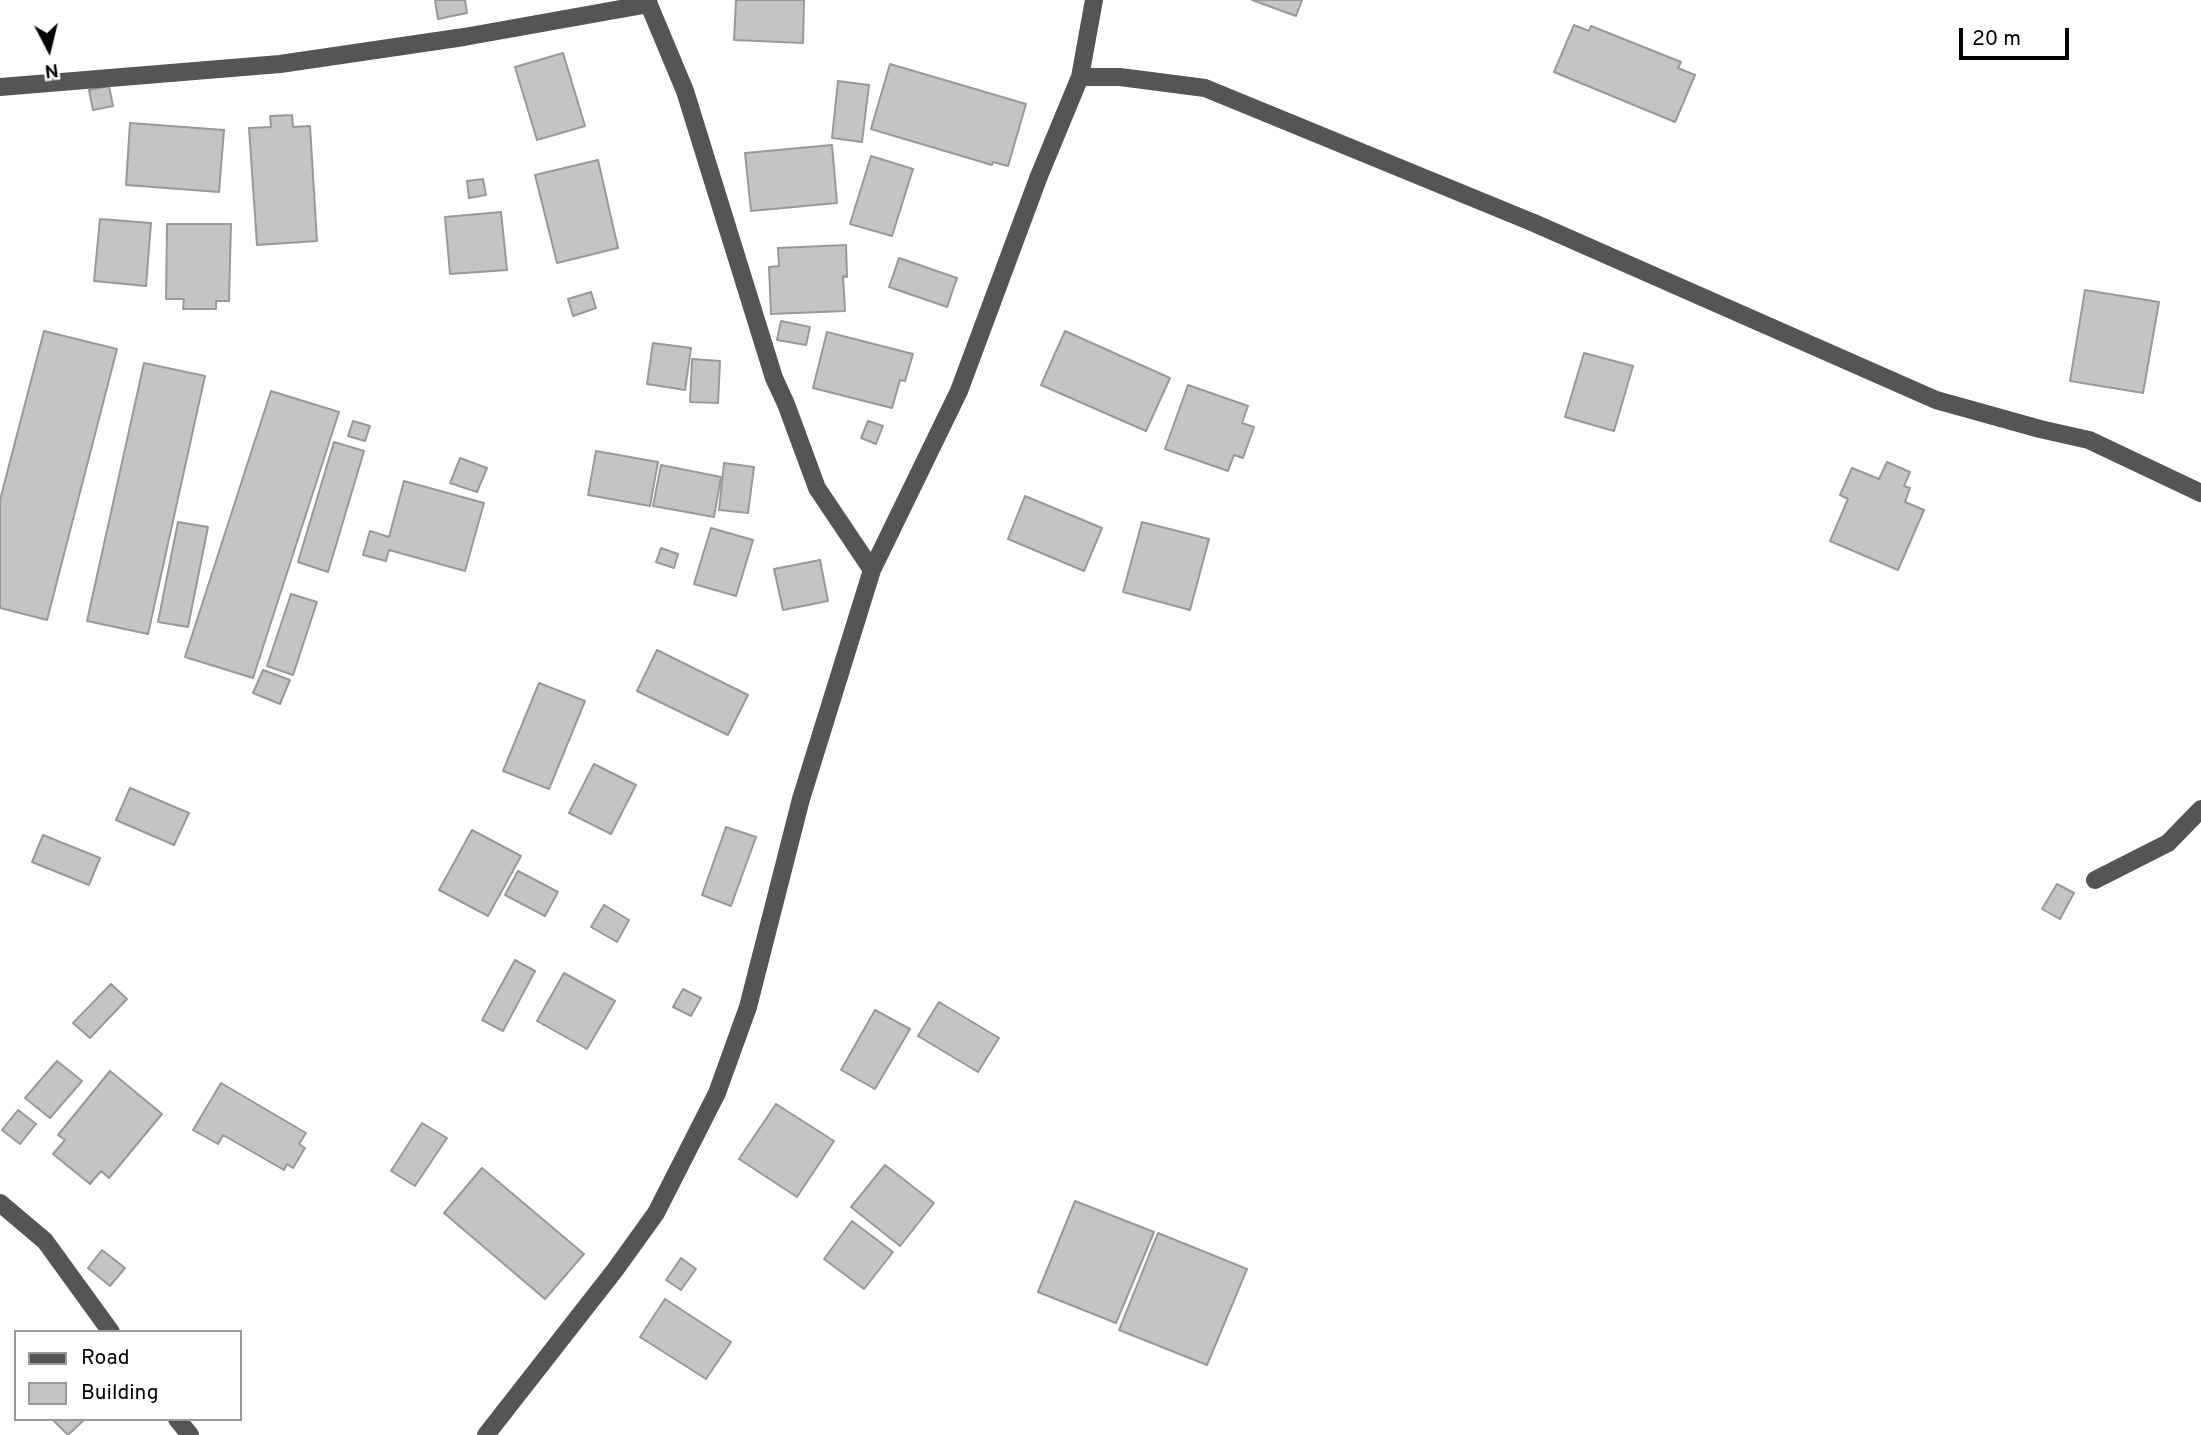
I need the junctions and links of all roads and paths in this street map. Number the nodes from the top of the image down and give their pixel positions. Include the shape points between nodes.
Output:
1 (1094, 0) edge
2 (648, 2) edge
3 (1080, 77) junction
4 (0, 87) edge
5 (2201, 493) edge
6 (872, 570) junction
7 (2201, 809) edge
8 (2095, 880) dead end
9 (0, 1203) edge
10 (110, 1330) edge
11 (179, 1421) edge
12 (190, 1435) edge
13 (486, 1435) edge

1 - 3 street
2 - 4 street via 464,37 280,64
2 - 6 street via 684,91 774,378 817,488
3 - 5 street via 1120,77 1205,88 1534,223 1936,400 2089,440
3 - 6 street via 959,391
6 - 13 street via 801,799 748,1007 717,1093 656,1213
7 - 8 street via 2168,843
9 - 10 street via 45,1241
11 - 12 street

